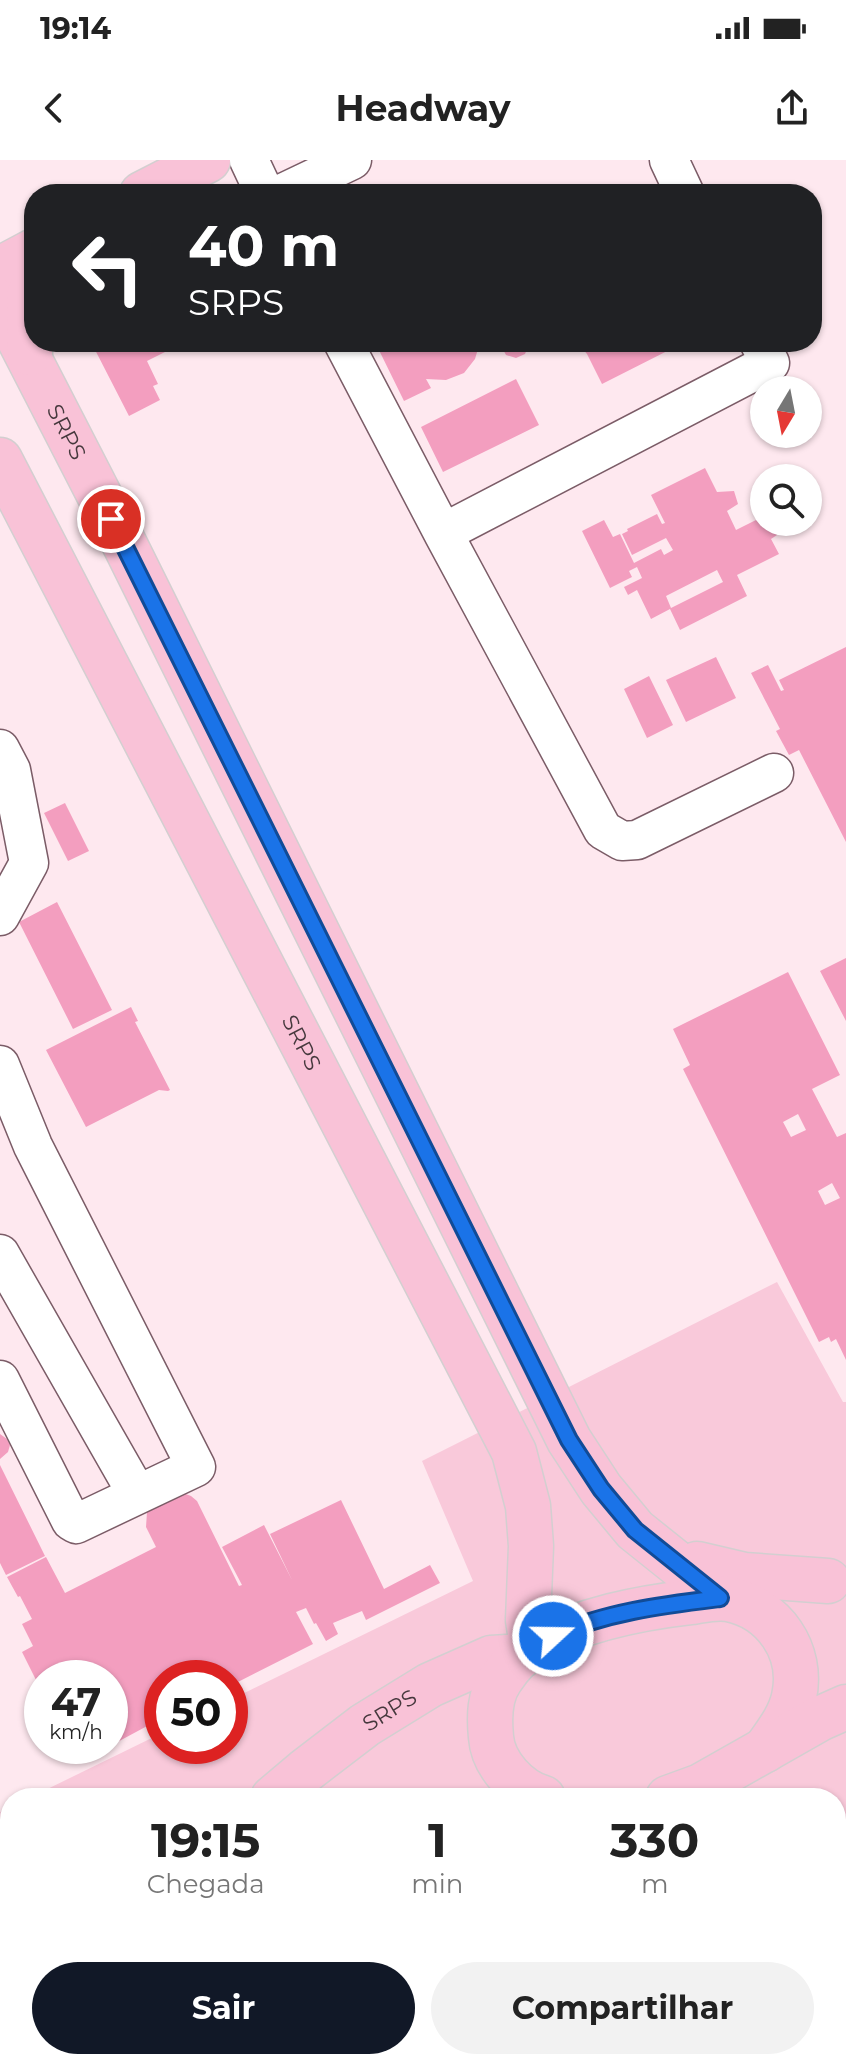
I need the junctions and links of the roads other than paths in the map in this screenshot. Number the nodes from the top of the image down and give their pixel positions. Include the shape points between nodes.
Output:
1 (208, 160) edge
2 (249, 160) edge
3 (352, 160) edge
4 (669, 160) edge
5 (161, 184) edge
6 (275, 184) edge
7 (298, 184) edge
8 (680, 184) edge
9 (24, 256) edge
10 (0, 269) edge
11 (0, 302) edge
12 (24, 348) edge
13 (26, 352) edge
14 (30, 352) edge
15 (348, 352) edge
16 (764, 352) edge
17 (30, 360) junction
18 (0, 460) edge
19 (443, 533) junction
20 (0, 749) edge
21 (774, 773) dead end
22 (0, 916) edge
23 (0, 1065) edge
24 (0, 1254) edge
25 (0, 1380) edge
26 (137, 1494) junction
27 (665, 1553) junction
28 (530, 1580) junction
29 (837, 1580) edge
30 (725, 1599) junction
31 (527, 1651) junction
32 (430, 1685) junction
33 (846, 1707) edge
34 (765, 1750) junction
35 (285, 1788) edge
36 (524, 1788) edge
37 (696, 1788) edge

1 - 5 main road
2 - 6 lane
3 - 7 lane
4 - 8 lane
9 - 10 main road
11 - 12 main road, SRPS
13 - 17 main road, SRPS
14 - 17 main road
15 - 19 lane
16 - 19 lane via 770,363
17 - 27 main road, SRPS via 569,1440 635,1530
18 - 28 main road, SRPS via 514,1452 528,1506
19 - 21 lane via 603,830 622,841 637,840
20 - 22 lane via 11,770 29,863
23 - 26 lane via 33,1146 196,1467
24 - 26 lane
25 - 26 lane via 71,1521 81,1523
27 - 29 main road via 744,1575
27 - 30 main road, SRPS
28 - 31 main road, SRPS
28 - 32 main road via 494,1632
29 - 30 main road via 773,1586
30 - 31 main road via 574,1626
30 - 34 main road, SRPS via 755,1608 776,1624 794,1660 794,1699
31 - 32 main road, SRPS via 491,1658
31 - 36 main road via 499,1681 489,1712 491,1744 507,1774
32 - 35 main road, SRPS via 365,1725
33 - 34 main road
34 - 37 main road

